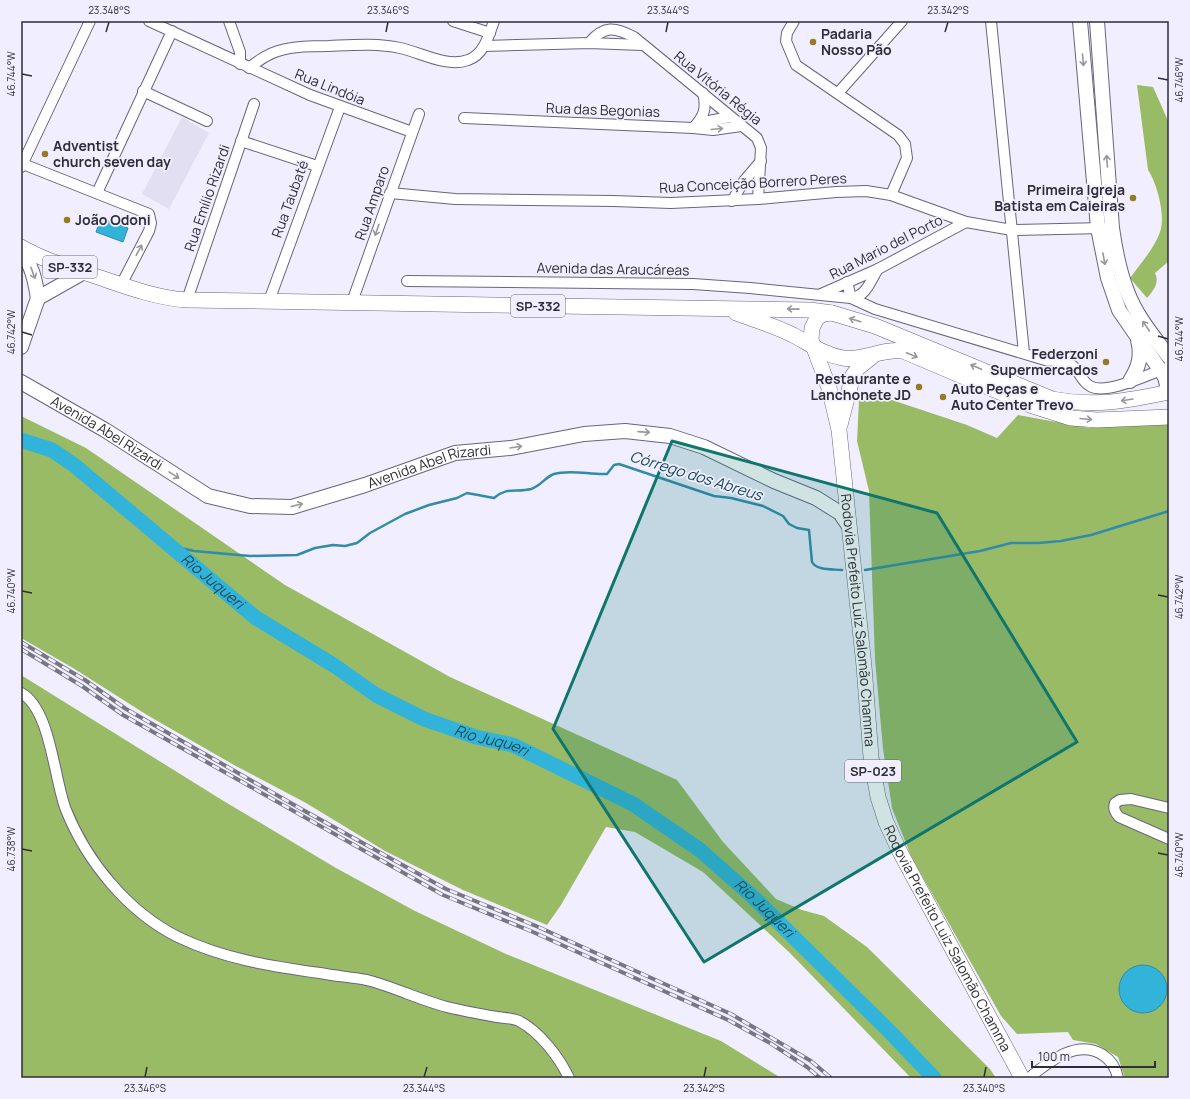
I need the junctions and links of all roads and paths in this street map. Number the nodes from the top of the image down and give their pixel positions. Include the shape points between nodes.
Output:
1 (90, 21) edge
2 (149, 21) edge
3 (229, 21) edge
4 (453, 21) edge
5 (494, 21) edge
6 (613, 21) edge
7 (794, 21) edge
8 (902, 21) edge
9 (991, 21) edge
10 (1080, 21) edge
11 (1097, 21) edge
12 (604, 25) edge
13 (172, 31) junction
14 (622, 32) junction
15 (490, 33) junction
16 (589, 43) junction
17 (603, 43) junction
18 (620, 43) junction
19 (642, 45) junction
20 (484, 46) junction
21 (244, 66) junction
22 (143, 91) junction
23 (838, 93) junction
24 (703, 94) junction
25 (254, 104) dead end
26 (340, 107) junction
27 (419, 114) dead end
28 (730, 117) junction
29 (464, 118) dead end
30 (207, 121) dead end
31 (696, 125) junction
32 (741, 126) junction
33 (412, 132) junction
34 (241, 141) junction
35 (761, 161) junction
36 (22, 166) edge
37 (317, 166) junction
38 (97, 193) junction
39 (390, 194) junction
40 (891, 195) junction
41 (758, 199) junction
42 (732, 201) junction
43 (966, 222) junction
44 (1105, 228) junction
45 (1012, 230) junction
46 (21, 247) edge
47 (21, 251) edge
48 (878, 269) junction
49 (84, 272) junction
50 (858, 276) junction
51 (407, 281) dead end
52 (847, 282) junction
53 (121, 285) junction
54 (865, 291) junction
55 (818, 295) junction
56 (38, 298) junction
57 (852, 298) junction
58 (187, 300) junction
59 (269, 302) junction
60 (352, 302) junction
61 (723, 309) junction
62 (875, 309) junction
63 (832, 313) junction
64 (776, 328) junction
65 (1138, 339) junction
66 (21, 347) edge
67 (813, 348) junction
68 (1024, 353) junction
69 (875, 354) junction
70 (1169, 357) edge
71 (1164, 368) edge
72 (1130, 381) junction
73 (21, 382) edge
74 (829, 388) junction
75 (1167, 392) edge
76 (1169, 417) edge
77 (840, 430) junction
78 (849, 526) junction
79 (21, 694) edge
80 (1169, 808) edge
81 (1169, 839) edge
82 (569, 1078) edge
83 (1022, 1078) edge
84 (1028, 1078) edge
85 (1118, 1078) edge

1 - 36 street
2 - 13 street, Rua Lindóia
3 - 21 street
4 - 15 street
5 - 15 street
6 - 14 street, Rua Vitória Régia
7 - 23 street via 787,33 786,42 796,64
8 - 23 street
9 - 45 street
10 -> 44 street
44 -> 11 street
12 - 14 street, Rua Vitória Régia
12 - 16 street
12 - 17 street
13 - 21 street, Rua Lindóia
13 - 22 street
14 - 18 street
14 - 19 street, Rua Vitória Régia via 634,37
15 - 20 street
16 - 17 street
16 - 20 street
17 - 18 street
18 - 19 street
19 - 24 street, Rua Vitória Régia
20 - 21 street via 469,60 460,62 446,61 385,45 292,48
21 - 26 street, Rua Lindóia
22 - 30 street
22 - 38 street
23 - 40 street via 898,135 905,144 906,158
24 - 28 street, Rua Vitória Régia
24 - 31 street via 706,106
25 - 34 street, Rua Emílio Rizardi
26 - 33 street, Rua Lindóia
26 - 37 street, Rua Taubaté
27 - 33 street, Rua Amparo
28 - 31 street, Rua das Begonias
28 - 32 street, Rua Vitória Régia
29 - 31 street, Rua das Begonias
31 -> 32 street, Rua das Begonias via 713,130
32 - 35 street, Rua Vitória Régia via 760,143
33 - 39 street, Rua Amparo
34 - 37 street
34 - 58 street, Rua Emílio Rizardi
35 - 41 street, Rua Vitória Régia
35 - 42 street via 744,181
36 - 38 street
37 - 59 street, Rua Taubaté
53 -> 38 street via 149,231 151,218 145,212
39 - 42 street, Rua Conceição Borrero Peres via 455,199 671,203
39 -> 60 street, Rua Amparo
40 - 41 street, Rua Conceição Borrero Peres via 836,192
40 - 43 street, Rua Conceição Borrero Peres
41 - 42 street, Rua Conceição Borrero Peres
43 - 45 street, Rua Conceição Borrero Peres
43 - 48 street, Rua Mario del Porto
44 - 45 street, Rua Conceição Borrero Peres
44 -> 65 street via 1108,278 1120,310
70 -> 44 street via 1144,324 1127,292
45 - 68 street
46 - 49 main road, SP-332 via 45,259
47 -> 56 street via 28,260 35,278
48 - 50 street, Rua Mario del Porto
48 - 54 street
49 - 53 main road, SP-332
49 - 56 street
50 - 52 street, Rua Mario del Porto
50 - 54 street via 864,284
51 - 55 street, Avenida das Araucáreas via 693,284
52 - 55 street, Rua Mario del Porto
52 - 57 street
53 - 58 main road, SP-332 via 177,300
54 - 57 street via 861,296
54 - 62 street
55 - 57 street, Avenida das Araucáreas
56 - 66 street
57 - 62 street
58 - 59 main road, SP-332
59 - 60 main road, SP-332
60 - 61 main road, SP-332
63 -> 61 main road, SP-332 via 810,310
61 - 64 main road, SP-332
62 - 68 street
63 - 67 main road via 823,314 814,323 811,334
75 -> 63 main road, SP-332 via 1098,404 1052,399 889,331
64 - 67 main road, SP-332
64 - 74 main road via 811,358
65 - 71 street
65 - 72 street via 1140,356
67 - 69 main road, SP-332 via 830,355 854,359
67 - 74 main road, Rodovia Prefeito Luiz Salomão Chamma / SP-023
68 - 72 street via 1045,360 1070,363 1087,384 1098,389
69 -> 76 main road, SP-332 via 889,350 903,351 1030,405 1071,418 1097,420
69 - 77 main road, SP-023 via 853,375
71 - 72 street
71 - 75 street
73 -> 78 street, Avenida Abel Rizardi via 105,430 208,496 250,506 292,507 365,486 455,453 511,448 584,434 625,432 670,436 704,448 816,498 840,513
74 - 77 main road, Rodovia Prefeito Luiz Salomão Chamma / SP-023
77 - 78 main road, Rodovia Prefeito Luiz Salomão Chamma / SP-023
78 - 83 main road, Rodovia Prefeito Luiz Salomão Chamma / SP-023 via 871,757 880,803 899,850
79 - 82 street via 35,706 43,724 66,809 81,840 120,894 142,913 176,936 215,954 265,966 367,980 446,1007 518,1020 551,1050
80 - 81 street via 1125,798 1114,807 1119,817
84 - 85 street via 1059,1057 1085,1049 1107,1057

